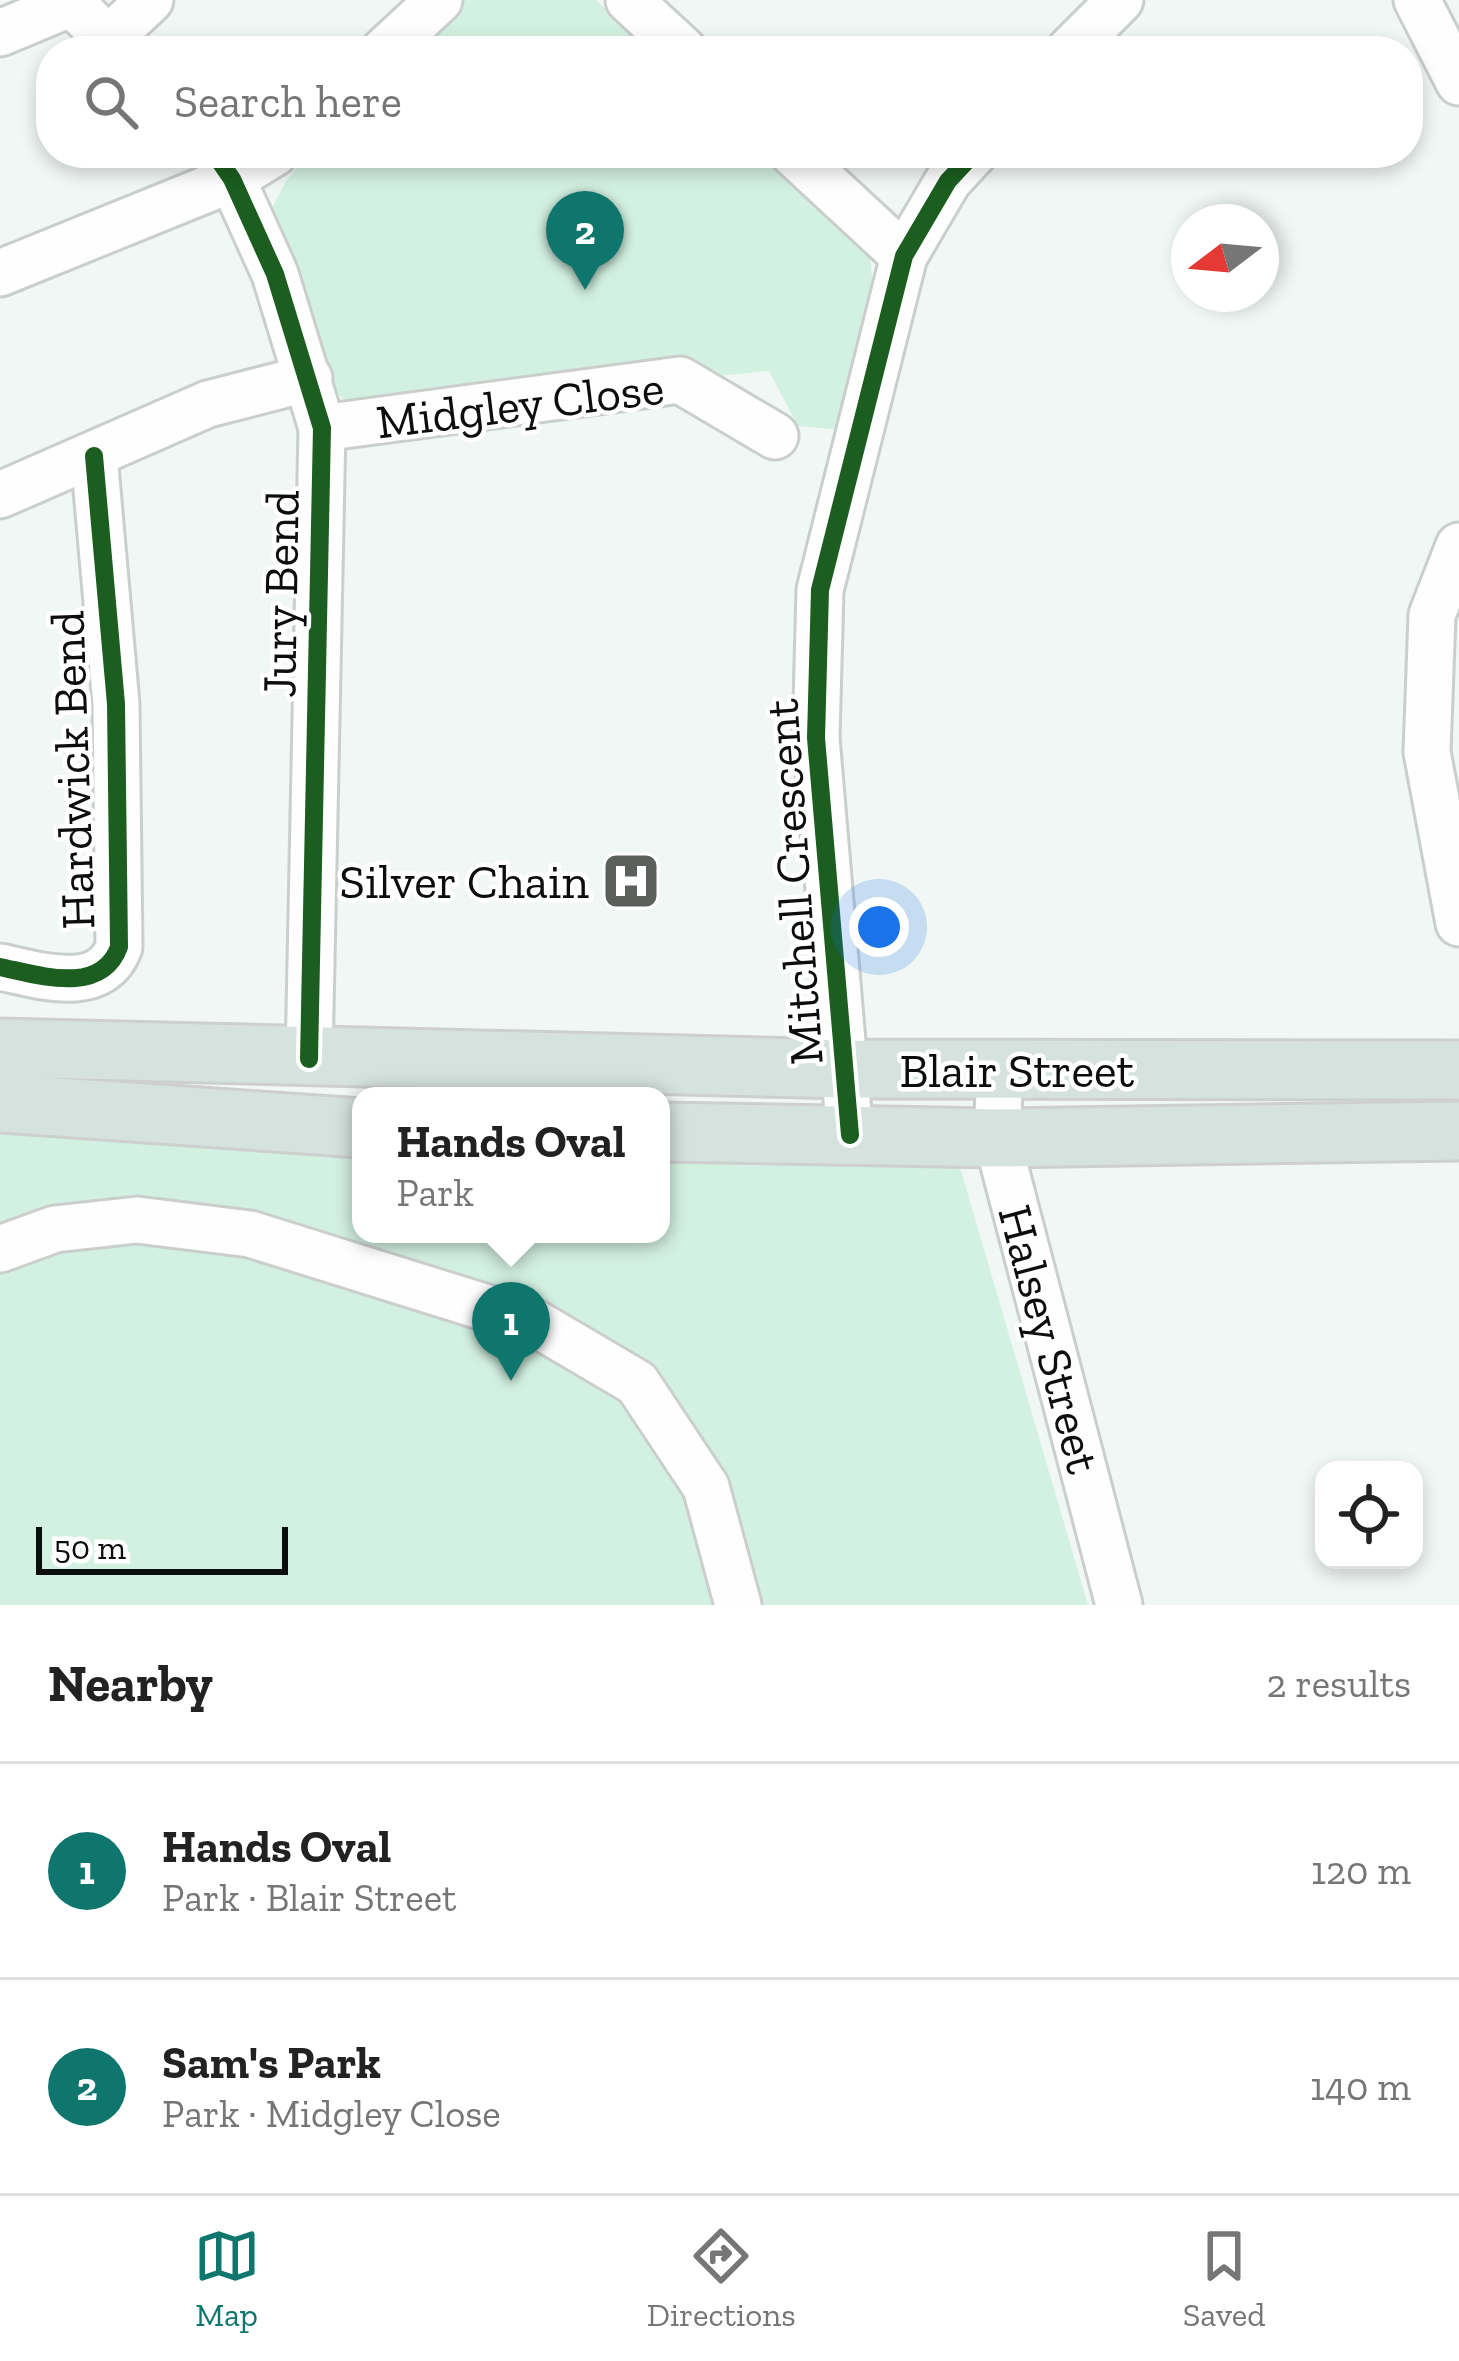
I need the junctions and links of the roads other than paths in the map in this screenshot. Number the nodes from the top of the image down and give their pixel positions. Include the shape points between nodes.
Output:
1 (150, 0) edge
2 (439, 0) edge
3 (629, 0) edge
4 (1120, 0) edge
5 (1417, 0) edge
6 (70, 1) edge
7 (0, 32) edge
8 (105, 36) edge
9 (121, 36) edge
10 (400, 36) edge
11 (668, 36) edge
12 (1084, 36) edge
13 (1459, 82) edge
14 (219, 168) edge
15 (224, 168) edge
16 (809, 168) edge
17 (960, 168) edge
18 (904, 256) junction
19 (0, 272) edge
20 (309, 378) junction
21 (322, 428) junction
22 (775, 436) dead end
23 (94, 456) junction
24 (0, 495) edge
25 (1459, 546) edge
26 (1459, 923) edge
27 (0, 967) edge
28 (0, 1048) edge
29 (309, 1060) junction
30 (845, 1069) junction
31 (1459, 1070) edge
32 (1000, 1071) junction
33 (0, 1103) edge
34 (352, 1127) edge
35 (1459, 1131) edge
36 (670, 1132) edge
37 (850, 1135) junction
38 (998, 1138) junction
39 (0, 1249) edge
40 (738, 1605) edge
41 (1119, 1605) edge

1 - 9 street
2 - 10 street
3 - 11 street
4 - 12 street
5 - 13 street
6 - 7 street
6 - 8 street
14 - 19 street
15 - 20 street, Jury Bend via 275,274
16 - 18 street
17 - 18 street, Mitchell Crescent
18 - 30 street, Mitchell Crescent via 820,590 815,738
20 - 21 street, Jury Bend
20 - 23 street via 208,404
21 - 22 street, Midgley Close via 680,380
21 - 29 street, Jury Bend
23 - 24 street
23 - 27 street, Hardwick Bend via 116,704 119,947 113,963 90,978
25 - 26 street via 1432,615 1427,752
28 - 29 main road, Blair Street
29 - 30 main road, Blair Street
30 - 32 main road, Blair Street
30 - 37 street, Mitchell Crescent
31 - 32 main road, Blair Street
32 - 38 street, Halsey Street
33 - 34 main road
35 - 38 main road, Blair Street
36 - 37 main road, Blair Street
37 - 38 main road, Blair Street
38 - 41 street, Halsey Street
39 - 40 street via 55,1229 137,1220 250,1234 535,1323 638,1383 706,1487

